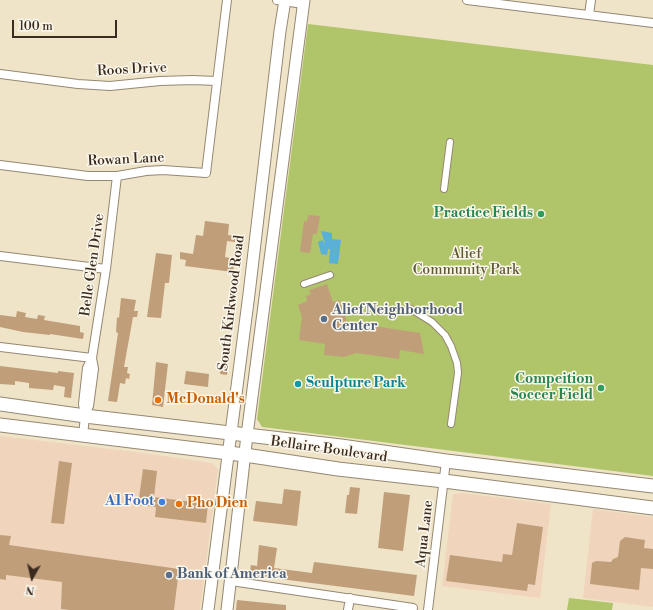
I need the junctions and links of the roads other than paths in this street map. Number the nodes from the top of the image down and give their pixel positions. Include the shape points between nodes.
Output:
1 (227, 0) edge
2 (282, 0) edge
3 (467, 0) edge
4 (591, 0) edge
5 (303, 2) edge
6 (497, 2) edge
7 (589, 15) junction
8 (653, 23) edge
9 (0, 74) edge
10 (217, 81) junction
11 (450, 142) dead end
12 (0, 165) edge
13 (118, 176) junction
14 (444, 189) dead end
15 (260, 194) junction
16 (278, 197) junction
17 (0, 256) edge
18 (106, 269) junction
19 (330, 275) dead end
20 (304, 284) dead end
21 (249, 294) junction
22 (265, 296) junction
23 (411, 309) dead end
24 (0, 346) edge
25 (92, 358) junction
26 (0, 404) edge
27 (85, 416) junction
28 (451, 424) dead end
29 (0, 425) edge
30 (230, 433) junction
31 (247, 435) junction
32 (83, 436) junction
33 (228, 453) junction
34 (245, 455) junction
35 (446, 461) junction
36 (576, 477) junction
37 (444, 481) junction
38 (653, 486) edge
39 (572, 498) junction
40 (653, 508) edge
41 (214, 560) junction
42 (233, 563) junction
43 (231, 581) junction
44 (350, 598) junction
45 (413, 608) dead end
46 (208, 610) edge
47 (227, 610) edge
48 (348, 610) edge
49 (428, 610) edge

1 - 10 street
2 - 5 street
2 - 15 main road, South Kirkwood Road
3 - 6 street
4 - 7 street
5 - 16 main road
6 - 7 street
7 - 8 street
9 - 10 street, Roos Drive via 110,86 160,81
10 - 13 street, Rowan Lane via 206,173 146,170
11 - 14 street
12 - 13 street, Rowan Lane via 88,176
13 - 18 street, Belle Glen Drive
15 - 16 main road
15 - 21 main road, South Kirkwood Road
16 - 22 main road
17 - 18 street
18 - 25 street, Belle Glen Drive
19 - 20 street
21 - 22 main road
21 - 30 main road, South Kirkwood Road
22 - 31 main road
23 - 28 street via 432,322 445,335 451,346 458,373
24 - 25 street
25 - 27 street, Belle Glen Drive via 94,369 89,406
26 - 27 main road, Bellaire Boulevard
27 - 30 main road, Bellaire Boulevard
27 - 32 street, Belle Glen Drive
29 - 32 main road, Bellaire Boulevard
30 - 31 main road, Bellaire Boulevard
30 - 33 main road, South Kirkwood Road
31 - 34 main road
31 - 35 main road, Bellaire Boulevard
32 - 33 main road, Bellaire Boulevard
33 - 34 main road, Bellaire Boulevard
33 - 41 main road, South Kirkwood Road
34 - 37 main road, Bellaire Boulevard
34 - 42 main road
35 - 36 main road, Bellaire Boulevard
35 - 37 street, Aqua Lane
36 - 38 main road, Bellaire Boulevard
36 - 39 main road
37 - 39 main road, Bellaire Boulevard
37 - 49 street, Aqua Lane
39 - 40 main road, Bellaire Boulevard
41 - 42 main road
41 - 46 main road, South Kirkwood Road
42 - 43 main road
43 - 44 street
43 - 47 main road
44 - 45 street
44 - 48 street

